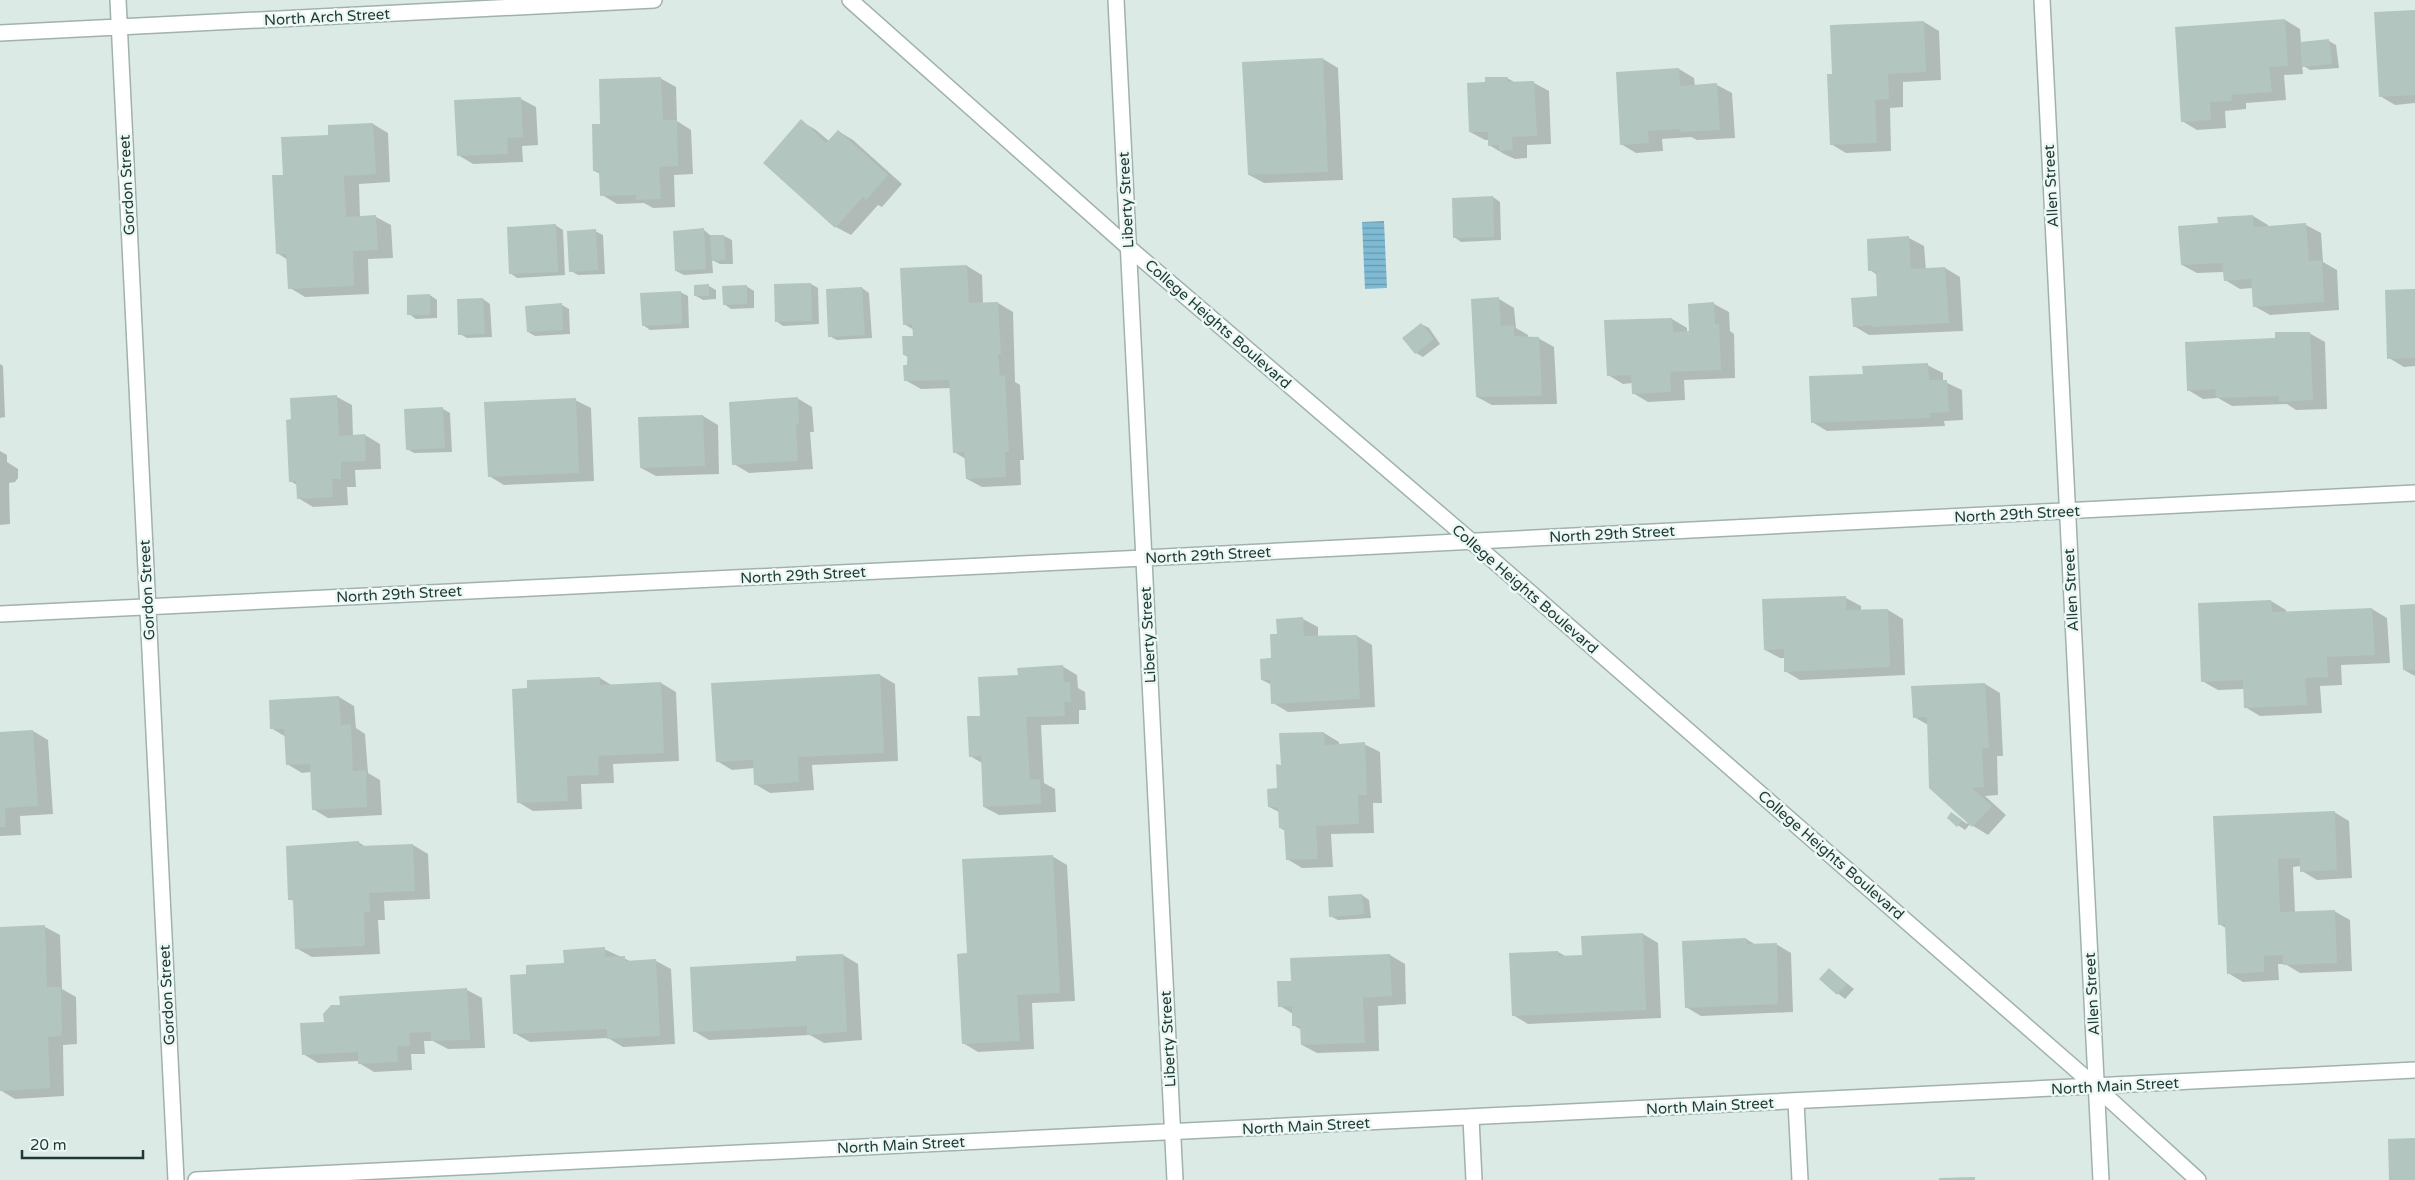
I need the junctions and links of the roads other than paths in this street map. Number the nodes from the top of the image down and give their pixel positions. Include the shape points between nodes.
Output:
1 (118, 0) edge
2 (654, 0) edge
3 (850, 0) edge
4 (1116, 0) edge
5 (2042, 0) edge
6 (119, 27) junction
7 (0, 33) edge
8 (1128, 247) junction
9 (2415, 492) edge
10 (2067, 511) junction
11 (1471, 541) junction
12 (1144, 558) junction
13 (148, 606) junction
14 (0, 614) edge
15 (2415, 1070) edge
16 (2096, 1087) junction
17 (1796, 1102) junction
18 (1471, 1118) junction
19 (1173, 1132) junction
20 (176, 1180) edge
21 (196, 1180) edge
22 (1175, 1180) edge
23 (1474, 1180) edge
24 (1800, 1180) edge
25 (2101, 1180) edge
26 (2198, 1180) edge

1 - 6 street, Gordon Street
2 - 6 street, North Arch Street
3 - 8 street, College Heights Boulevard
4 - 8 street, Liberty Street
5 - 10 street, Allen Street
6 - 7 street, North Arch Street
6 - 13 street, Gordon Street
8 - 11 street, College Heights Boulevard
8 - 12 street, Liberty Street
9 - 10 street, North 29th Street
10 - 11 street, North 29th Street
10 - 16 street, Allen Street
11 - 12 street, North 29th Street
11 - 16 street, College Heights Boulevard
12 - 13 street, North 29th Street
12 - 19 street, Liberty Street
13 - 14 street, North 29th Street
13 - 20 street, Gordon Street
15 - 16 street, North Main Street
16 - 17 street, North Main Street
16 - 25 street, Allen Street
16 - 26 street, College Heights Boulevard
17 - 18 street, North Main Street
17 - 24 street
18 - 19 street, North Main Street
18 - 23 street
19 - 21 street, North Main Street
19 - 22 street, Liberty Street

